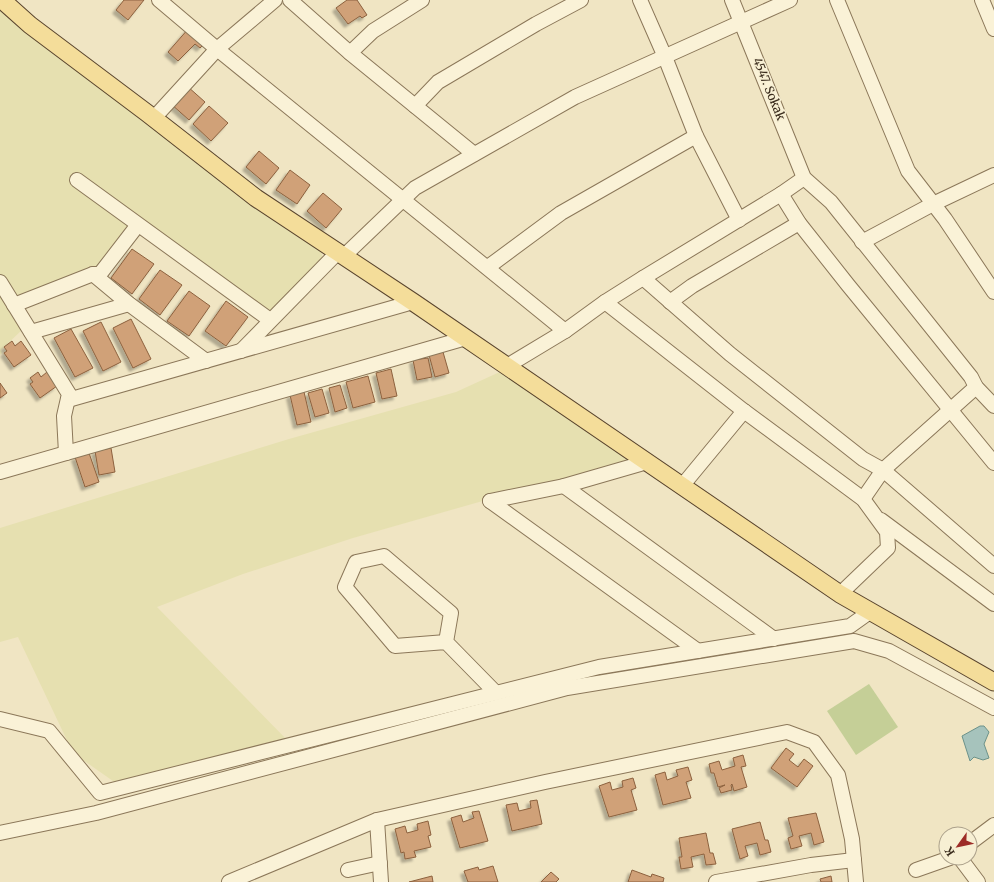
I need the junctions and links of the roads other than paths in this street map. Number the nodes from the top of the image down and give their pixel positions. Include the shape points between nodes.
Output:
1 (159, 0) edge
2 (275, 0) edge
3 (290, 0) edge
4 (422, 0) edge
5 (581, 0) edge
6 (640, 0) edge
7 (732, 0) edge
8 (790, 0) edge
9 (837, 0) edge
10 (982, 0) edge
11 (10, 2) edge
12 (742, 22) junction
13 (994, 29) edge
14 (217, 49) junction
15 (350, 53) junction
16 (665, 57) junction
17 (415, 106) junction
18 (154, 118) junction
19 (696, 136) junction
20 (474, 154) junction
21 (994, 175) edge
22 (804, 178) junction
23 (77, 180) dead end
24 (781, 194) junction
25 (403, 200) junction
26 (933, 204) junction
27 (739, 220) junction
28 (799, 223) junction
29 (138, 226) junction
30 (862, 242) junction
31 (341, 254) junction
32 (488, 267) junction
33 (93, 274) junction
34 (643, 278) junction
35 (0, 282) edge
36 (994, 292) edge
37 (413, 302) junction
38 (605, 302) junction
39 (670, 302) junction
40 (129, 304) junction
41 (14, 305) junction
42 (270, 320) junction
43 (565, 331) junction
44 (31, 332) junction
45 (466, 338) junction
46 (241, 351) junction
47 (206, 361) junction
48 (507, 366) junction
49 (976, 387) junction
50 (68, 400) junction
51 (994, 406) edge
52 (744, 411) junction
53 (950, 412) junction
54 (66, 453) junction
55 (647, 462) junction
56 (994, 463) edge
57 (883, 470) junction
58 (0, 472) edge
59 (564, 486) junction
60 (682, 486) junction
61 (863, 499) junction
62 (874, 515) junction
63 (994, 566) edge
64 (840, 594) junction
65 (994, 604) edge
66 (871, 611) junction
67 (774, 639) junction
68 (446, 642) junction
69 (698, 651) junction
70 (994, 682) edge
71 (496, 693) junction
72 (994, 708) edge
73 (0, 719) edge
74 (377, 820) junction
75 (994, 825) edge
76 (0, 833) edge
77 (978, 836) edge
78 (854, 860) junction
79 (938, 862) edge
80 (380, 863) junction
81 (966, 866) edge
82 (348, 870) dead end
83 (916, 870) dead end
84 (229, 882) edge
85 (381, 882) edge
86 (716, 882) edge
87 (856, 882) edge
88 (978, 882) edge

1 - 14 street
2 - 14 street
3 - 15 street
4 - 15 street via 373,31
5 - 17 street via 438,82
6 - 16 street
7 - 12 street, 4547. Sokak
8 - 12 street
9 - 26 street via 908,171
10 - 13 street
11 - 18 main road via 30,25
12 - 16 street
12 - 22 street, 4547. Sokak
14 - 18 street
14 - 25 street
15 - 17 street
16 - 19 street
16 - 20 street via 575,97
17 - 20 street
18 - 31 main road via 256,198
19 - 27 street
19 - 32 street via 561,213
20 - 25 street via 415,188
21 - 26 street
22 - 24 street
22 - 30 street via 831,202
23 - 29 street
24 - 27 street
24 - 28 street
25 - 31 street
25 - 32 street
26 - 30 street
26 - 36 street
27 - 34 street
28 - 39 street via 692,286
28 - 53 street
29 - 33 street via 100,274
29 - 42 street
30 - 49 street via 971,376
31 - 37 main road
31 - 42 street
32 - 43 street
33 - 40 street
33 - 41 street
34 - 38 street
34 - 39 street
35 - 41 street
37 - 45 main road
37 - 46 street
38 - 43 street
38 - 52 street
39 - 57 street via 730,354 862,459
40 - 44 street
40 - 47 street
41 - 44 street
42 - 46 street
43 - 48 street
44 - 50 street via 69,394
45 - 48 main road
45 - 54 street
46 - 47 street
47 - 50 street
48 - 55 main road
49 - 51 street
49 - 53 street
50 - 54 street via 64,416
52 - 60 street
52 - 61 street
53 - 56 street
53 - 57 street
54 - 58 street
55 - 59 street
55 - 60 main road
57 - 61 street
57 - 63 street
59 - 67 street
59 - 69 street via 490,501
60 - 64 main road
61 - 62 street
62 - 64 street via 887,532 888,548
62 - 65 street
64 - 66 main road
66 - 67 street via 850,626
66 - 70 main road
67 - 69 street
68 - 68 street via 395,646 345,587 356,562 384,556 451,613
68 - 71 street
69 - 71 street via 599,667
71 - 73 street via 100,794 49,730
72 - 76 street via 889,651 854,641 567,688 96,813
74 - 78 street via 787,732 814,742 838,775
74 - 80 street
74 - 84 street
75 - 77 street
78 - 86 street via 810,864
78 - 87 street
79 - 83 street
80 - 82 street
80 - 85 street
81 - 88 street

